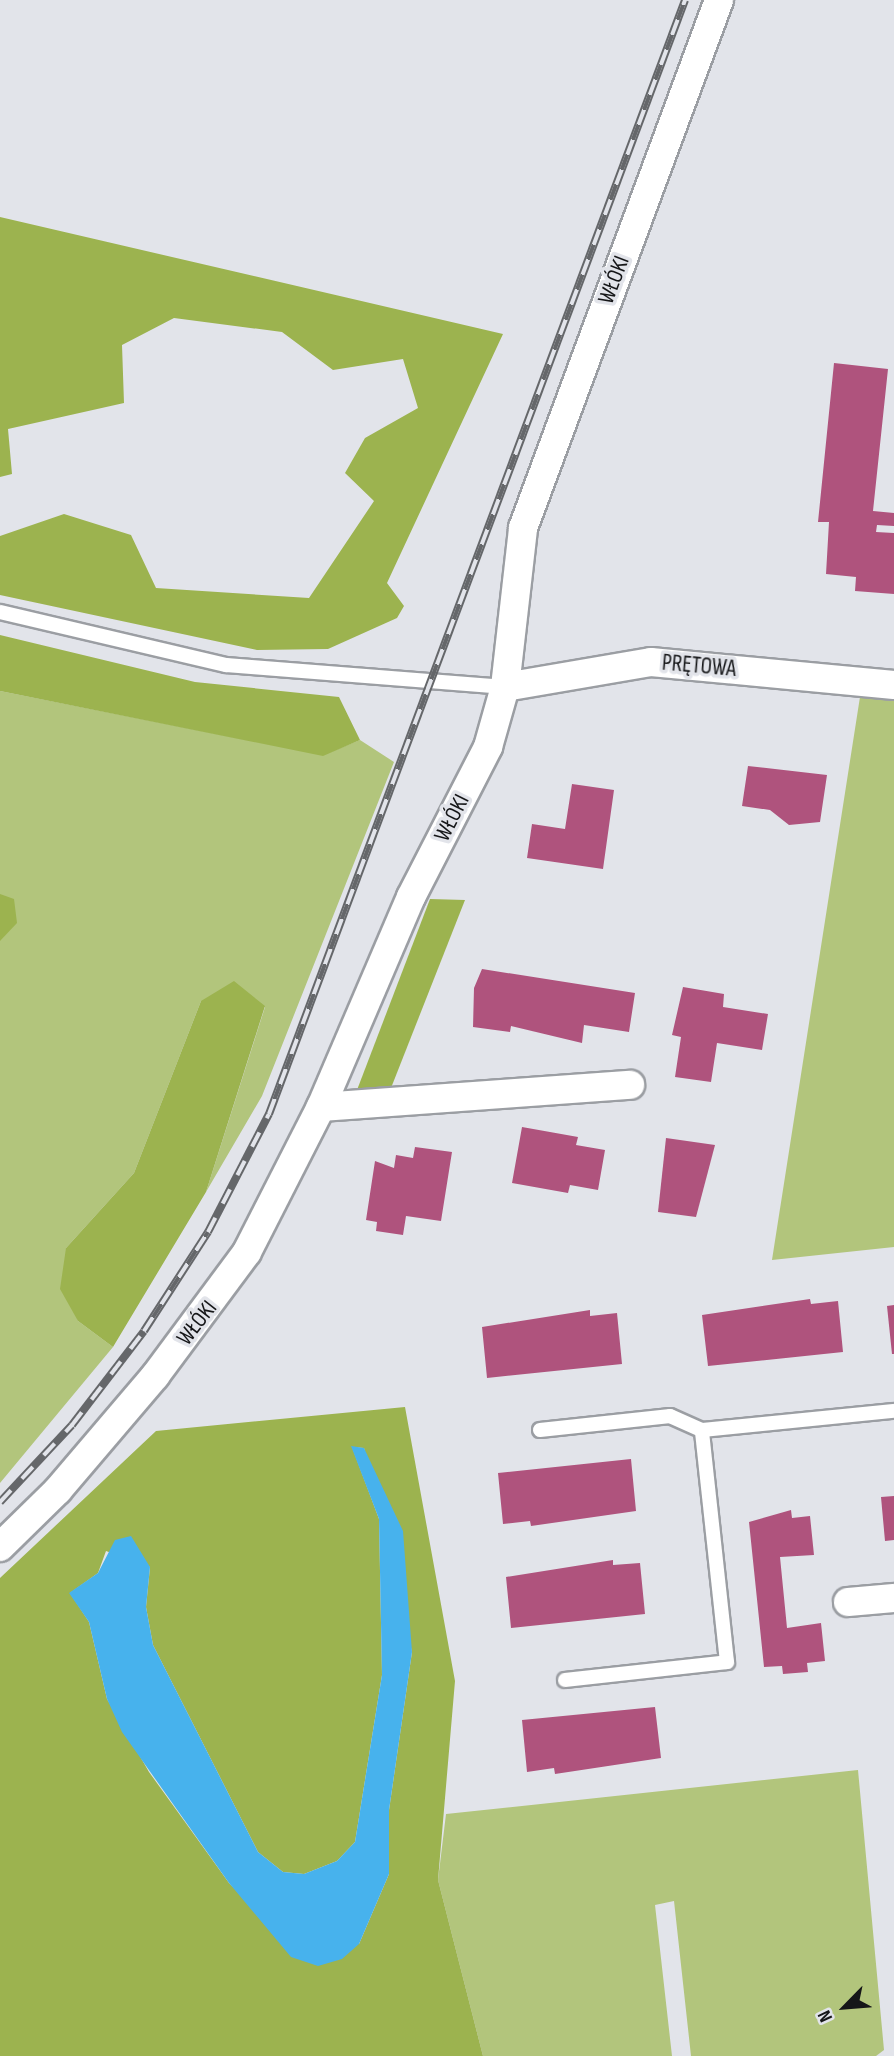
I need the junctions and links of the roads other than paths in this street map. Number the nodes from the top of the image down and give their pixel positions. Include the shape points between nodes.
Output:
1 (719, 0) edge
2 (0, 612) edge
3 (894, 684) edge
4 (506, 687) junction
5 (631, 1085) dead end
6 (321, 1107) junction
7 (894, 1411) edge
8 (541, 1430) dead end
9 (702, 1430) junction
10 (0, 1547) edge
11 (894, 1598) edge
12 (848, 1602) dead end
13 (565, 1680) dead end

1 - 4 street, WŁÓKI via 523,528
2 - 4 lane via 226,666
3 - 4 street, PRĘTOWA via 651,662
4 - 6 street, WŁÓKI via 488,747 411,897
5 - 6 street
6 - 10 street, WŁÓKI via 273,1209 224,1287 58,1490
7 - 9 lane
8 - 9 lane via 670,1416
9 - 13 lane via 727,1662
11 - 12 street

